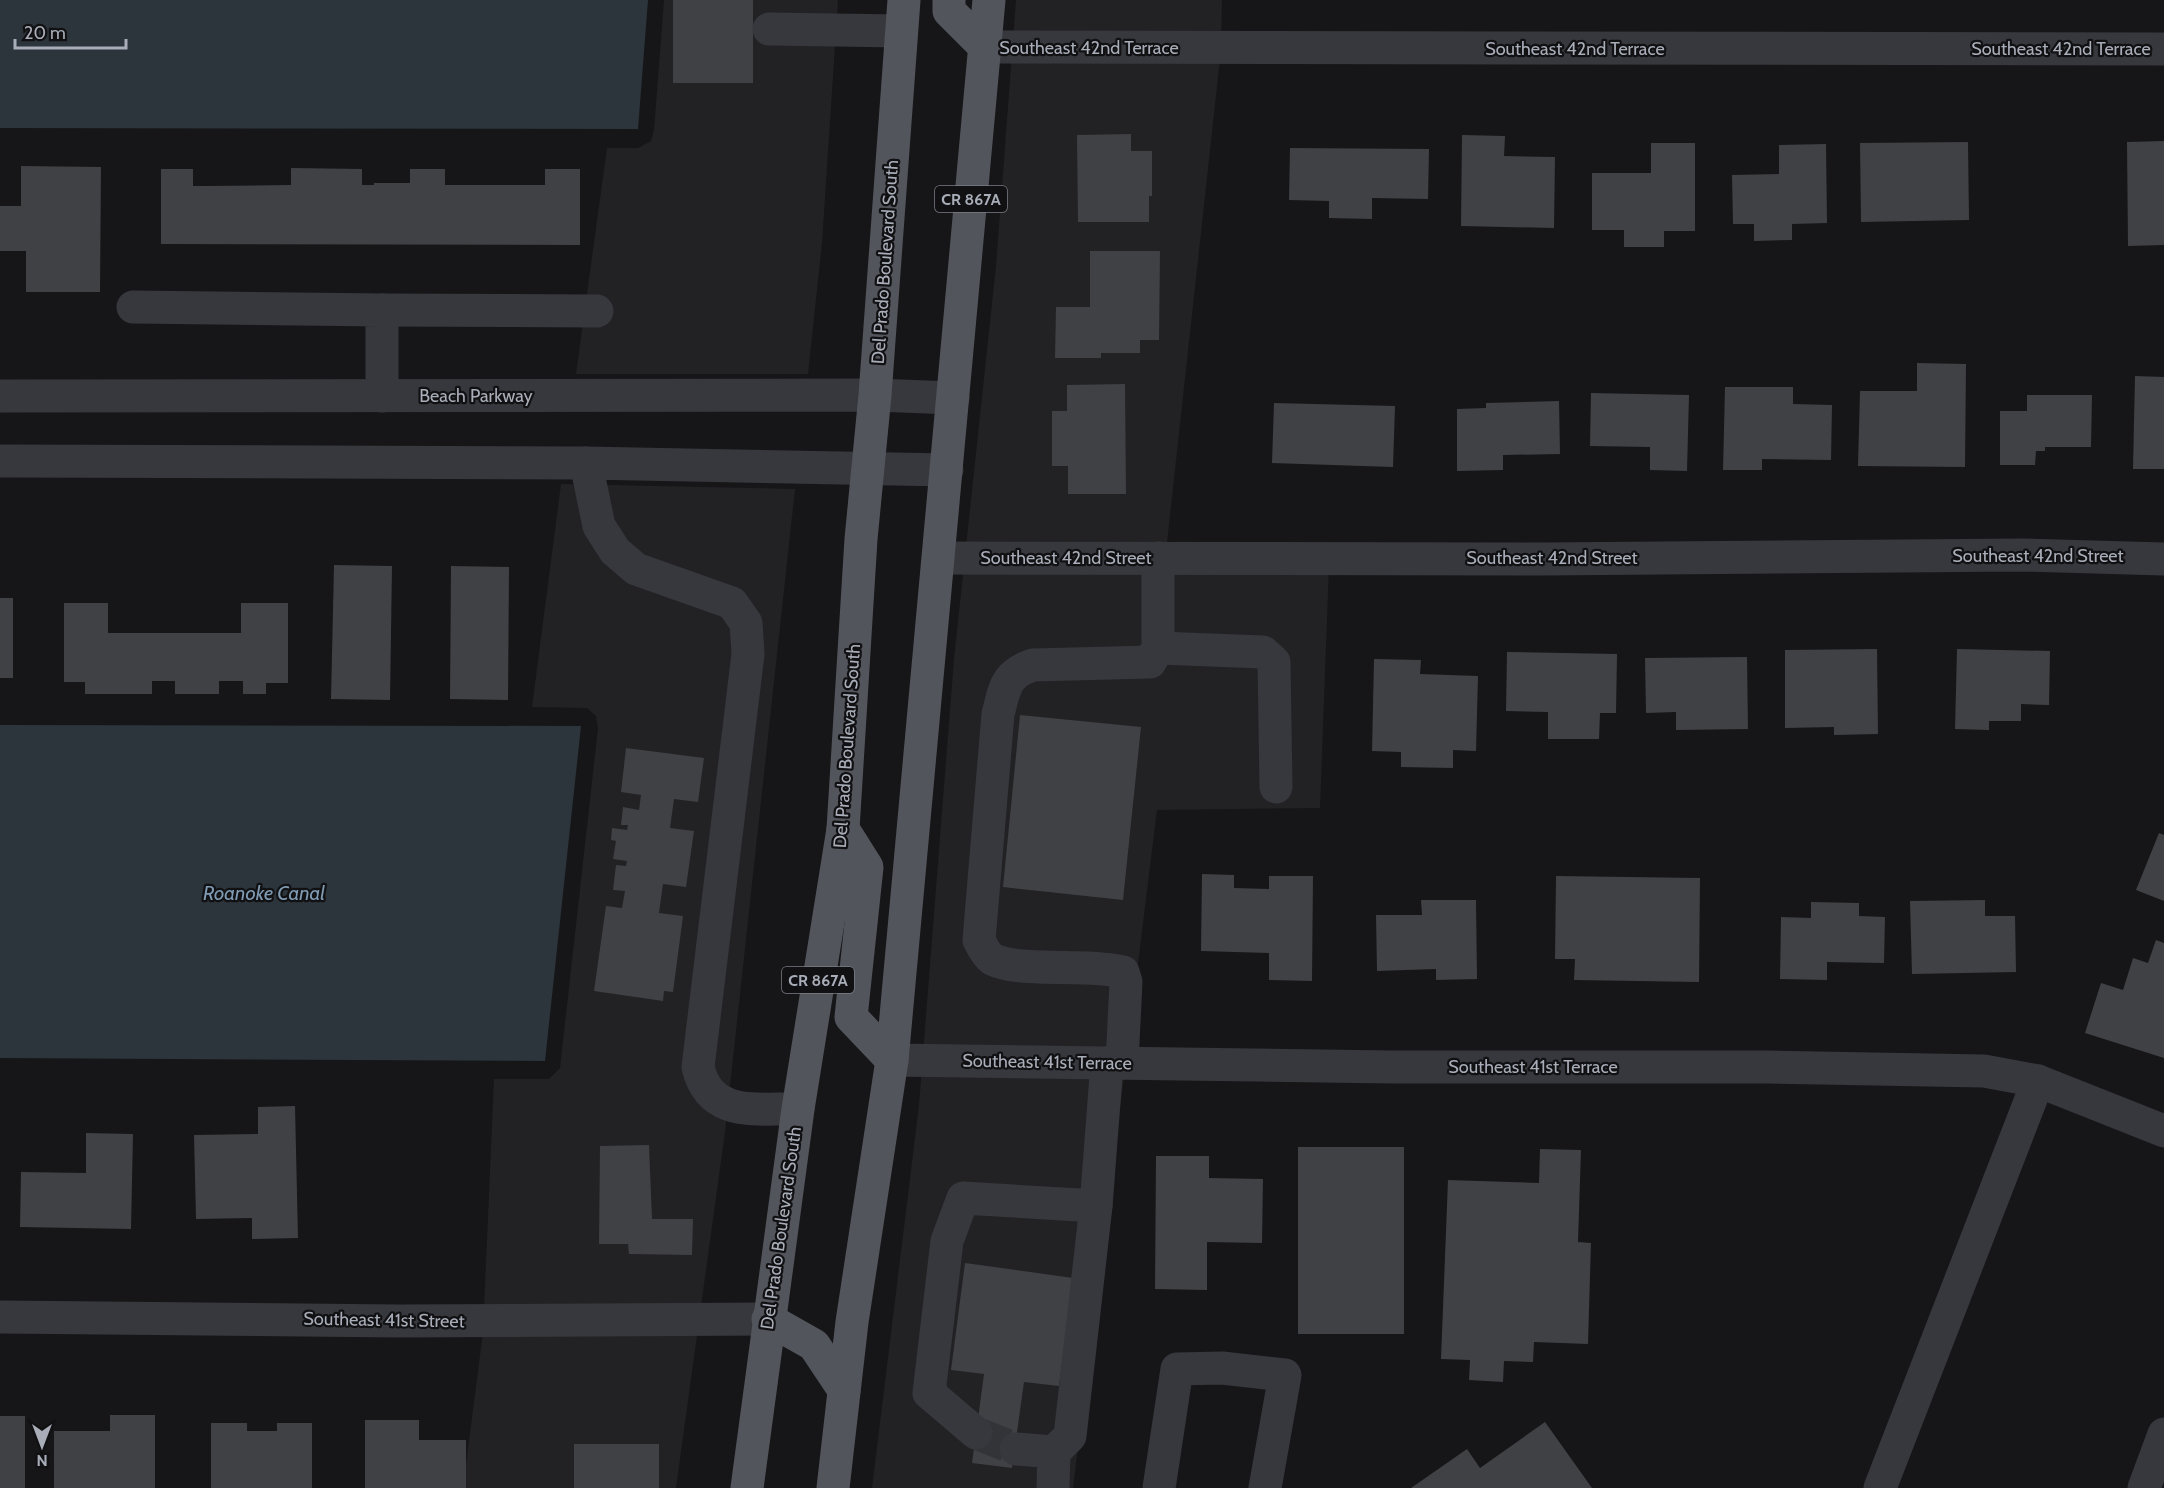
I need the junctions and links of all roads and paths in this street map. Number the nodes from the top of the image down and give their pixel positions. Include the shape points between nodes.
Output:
1 (949, 0) edge
2 (989, 0) edge
3 (902, 16) edge
4 (769, 29) dead end
5 (985, 47) junction
6 (2164, 49) edge
7 (133, 307) dead end
8 (382, 310) junction
9 (597, 311) dead end
10 (875, 395) junction
11 (0, 396) edge
12 (382, 396) junction
13 (953, 398) junction
14 (0, 461) edge
15 (586, 463) junction
16 (868, 469) junction
17 (946, 470) junction
18 (940, 558) junction
19 (1158, 558) junction
20 (2164, 560) edge
21 (1158, 648) junction
22 (1276, 787) dead end
23 (843, 829) junction
24 (892, 1060) junction
25 (1114, 1064) junction
26 (2038, 1081) junction
27 (798, 1109) junction
28 (2164, 1131) edge
29 (1096, 1206) junction
30 (0, 1317) edge
31 (768, 1319) junction
32 (844, 1390) junction
33 (976, 1433) tunnel mouth
34 (2164, 1434) edge
35 (1016, 1449) tunnel mouth
36 (1054, 1452) junction
37 (747, 1488) edge
38 (833, 1488) edge
39 (1053, 1488) edge
40 (1160, 1488) edge
41 (1265, 1488) edge
42 (1880, 1488) edge
43 (2145, 1488) edge

1 - 5 main road via 949,10
2 - 5 main road, CR 867A
3 - 4 street
3 - 10 main road, Del Prado Boulevard South / CR 867A
5 - 6 street, Southeast 42nd Terrace
5 - 13 main road, CR 867A
7 - 8 street
8 - 9 street
8 - 12 street
10 - 12 street, Beach Parkway
10 - 13 street, Beach Parkway
10 - 16 main road, Del Prado Boulevard South / CR 867A
11 - 12 street, Beach Parkway
13 - 17 main road, CR 867A
14 - 15 street
15 - 16 street
15 - 27 street via 599,526 615,551 636,569 732,603 746,623 748,654 698,1066 702,1084 718,1102 736,1107
16 - 17 street
16 - 23 main road, Del Prado Boulevard South / CR 867A
17 - 18 main road, CR 867A
18 - 19 street, Southeast 42nd Street
18 - 24 main road, CR 867A
19 - 20 street, Southeast 42nd Street via 2023,555
19 - 21 street
21 - 22 street via 1263,652 1274,662
21 - 25 street via 1150,662 1033,665 1018,670 1007,681 998,714 979,940 990,958 1006,964 1123,972 1126,982
23 - 24 main road via 867,867 851,1017
23 - 27 main road, Del Prado Boulevard South / CR 867A
24 - 25 street, Southeast 41st Terrace
24 - 32 main road, CR 867A
25 - 26 street, Southeast 41st Terrace via 1793,1067 1984,1071
25 - 29 street
26 - 28 street, Southeast 41st Terrace
26 - 42 street
27 - 31 main road, Del Prado Boulevard South / CR 867A
29 - 33 street via 963,1198 947,1241 929,1393
29 - 36 street via 1070,1436
30 - 31 street, Southeast 41st Street
31 - 32 main road via 814,1345
31 - 37 main road, Del Prado Boulevard South / CR 867A
32 - 38 main road, CR 867A
34 - 43 street
35 - 36 street
36 - 39 street
40 - 41 street via 1177,1369 1222,1368 1285,1375

